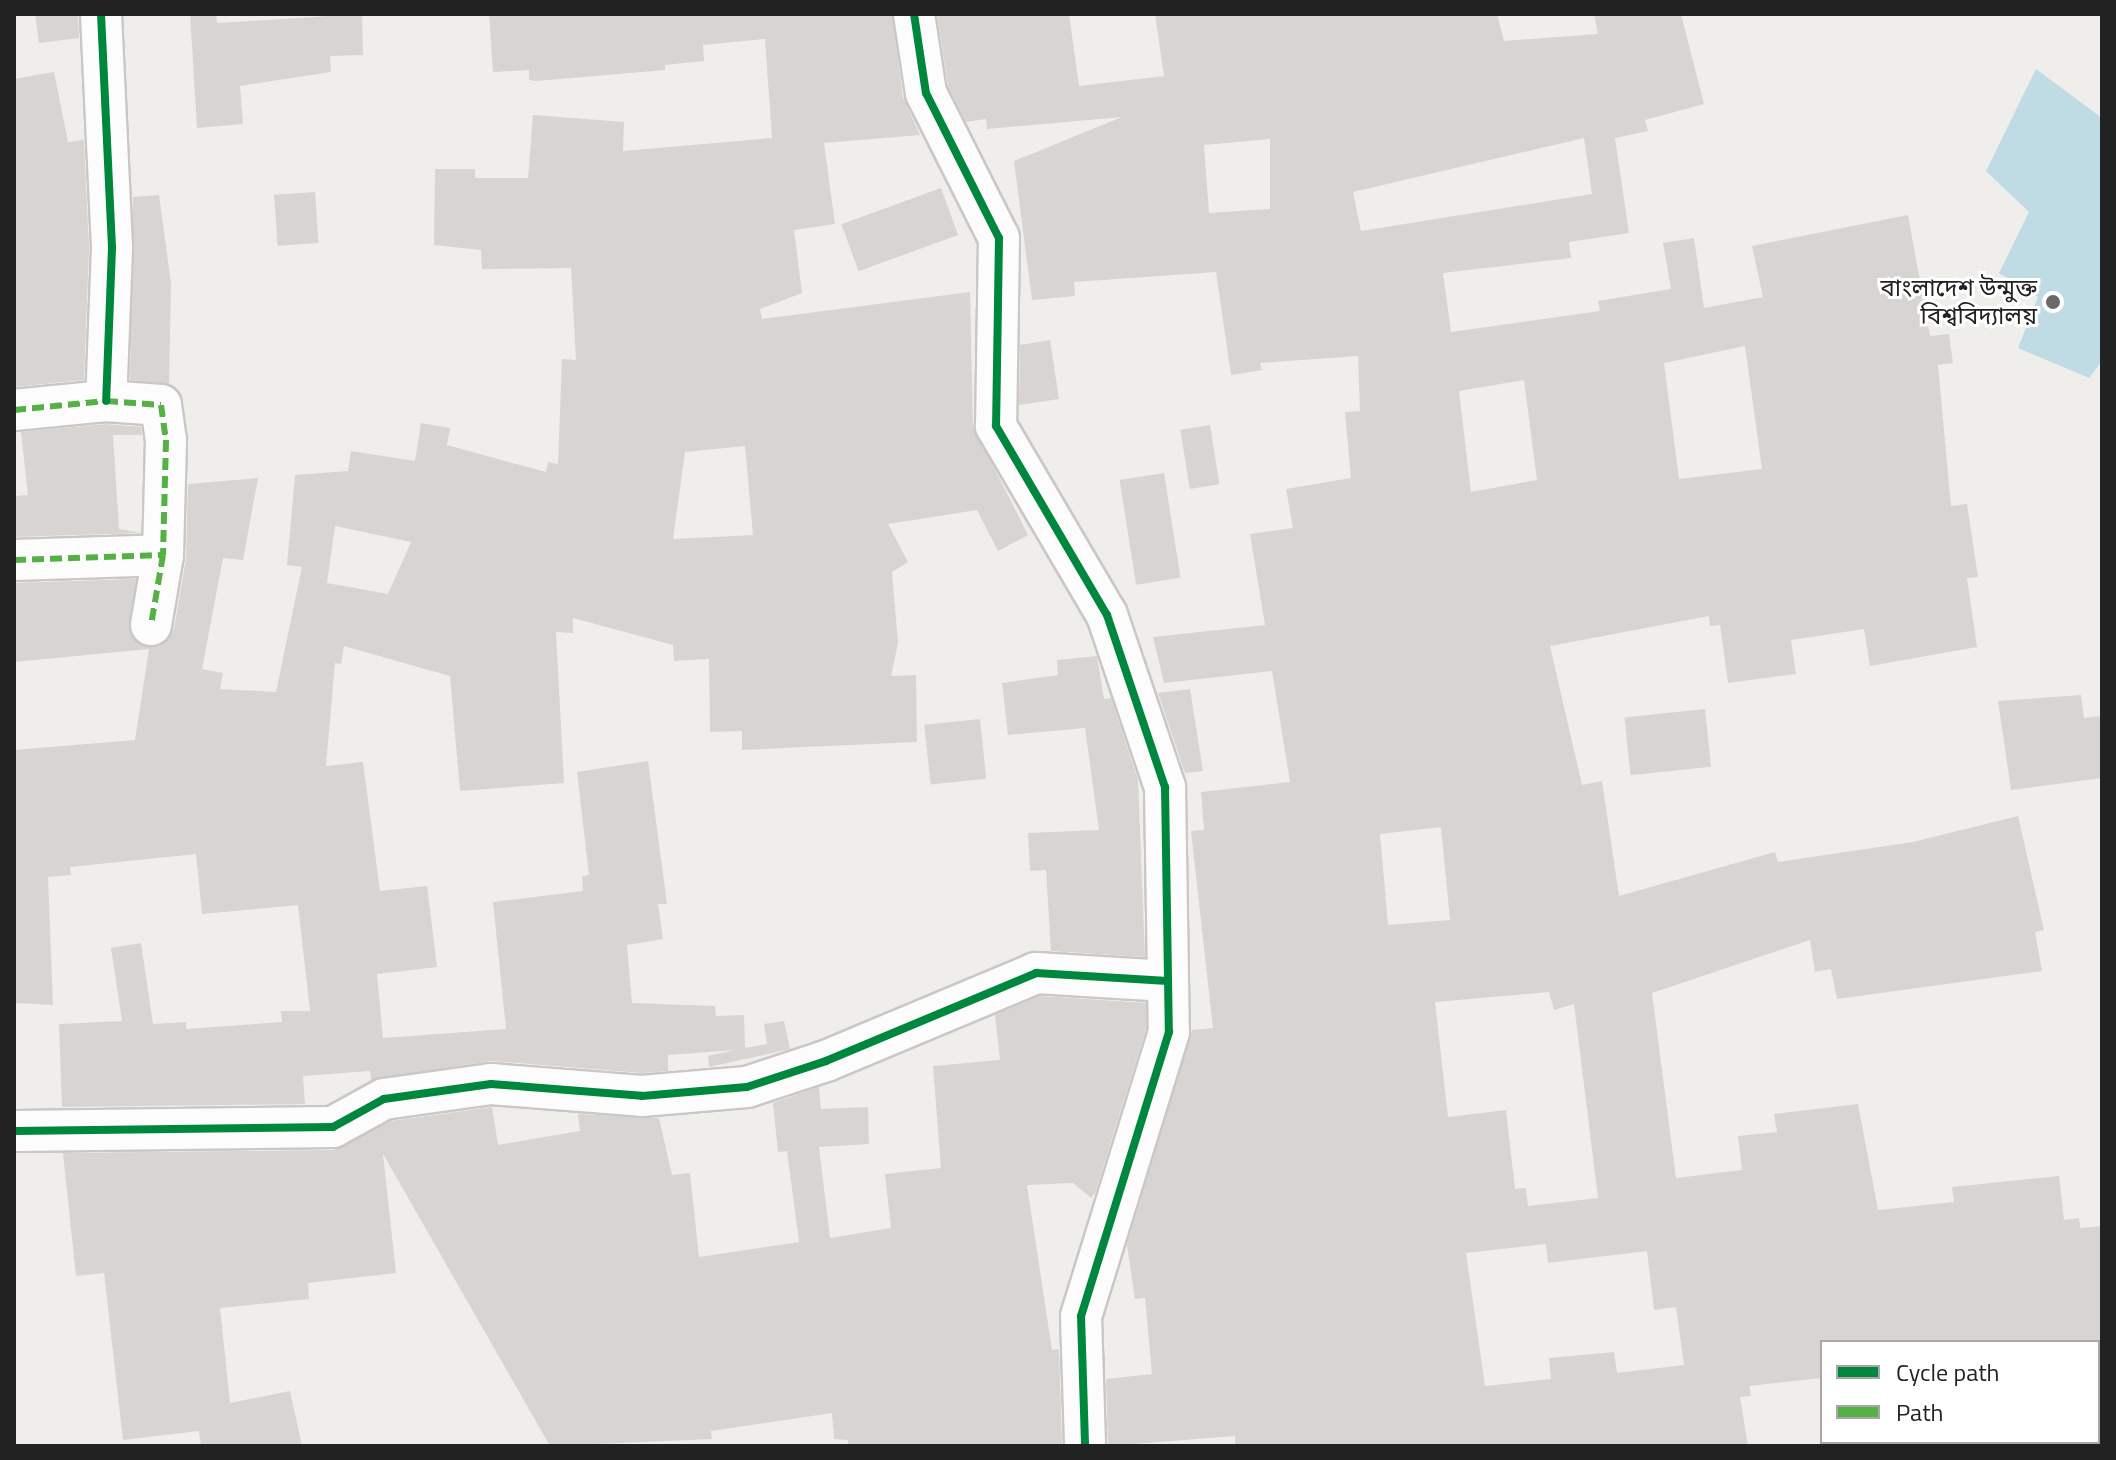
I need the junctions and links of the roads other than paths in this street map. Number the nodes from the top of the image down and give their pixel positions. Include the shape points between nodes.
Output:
1 (101, 14) edge
2 (914, 14) edge
3 (106, 401) junction
4 (14, 410) edge
5 (163, 555) junction
6 (14, 560) edge
7 (151, 625) dead end
8 (1168, 981) junction
9 (14, 1131) edge
10 (1085, 1446) edge

1 - 3 street via 112,248
2 - 8 street via 926,93 999,238 996,426 1107,615 1165,787
3 - 4 street
3 - 5 street via 161,405 166,440
5 - 6 street
5 - 7 street
8 - 9 street via 1036,973 826,1061 747,1087 642,1096 491,1084 384,1099 333,1127
8 - 10 street via 1169,1032 1081,1316

